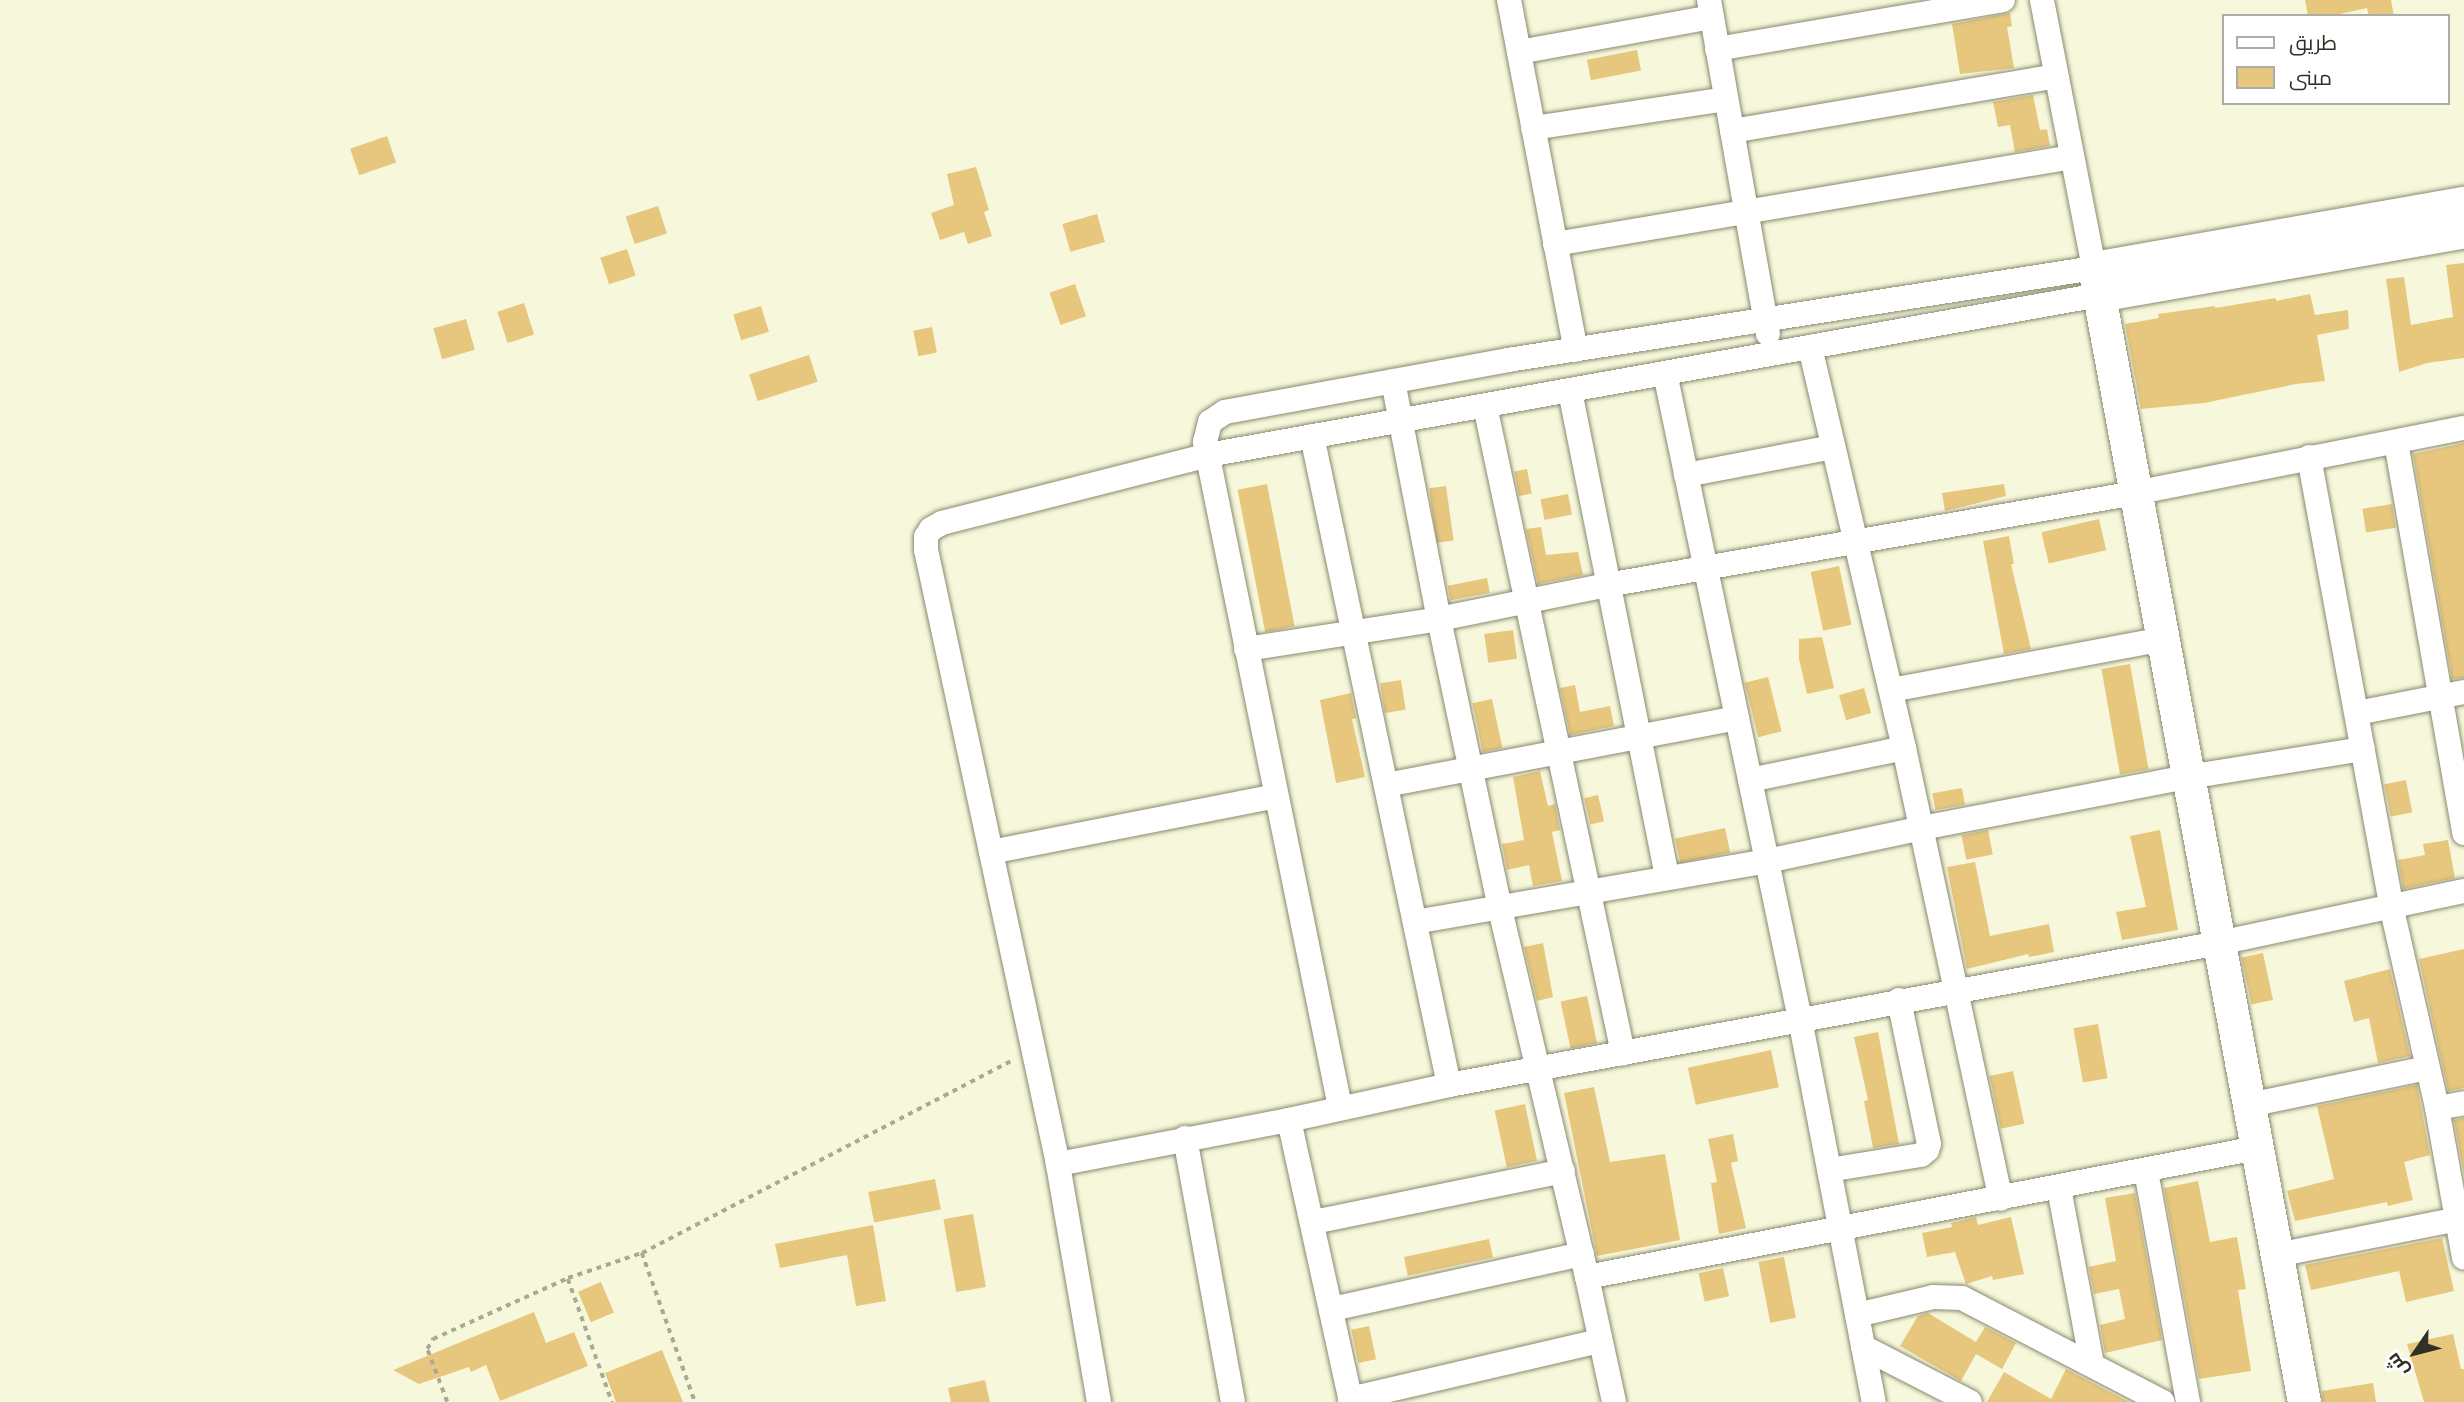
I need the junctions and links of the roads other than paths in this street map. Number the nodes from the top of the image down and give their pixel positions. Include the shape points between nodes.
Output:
1 (1509, 0) edge
2 (2003, 0) edge
3 (2042, 0) edge
4 (1710, 9) edge
5 (1717, 48) junction
6 (1519, 52) junction
7 (2056, 76) junction
8 (1726, 99) junction
9 (1533, 128) junction
10 (1732, 131) junction
11 (2072, 158) junction
12 (2464, 203) edge
13 (1748, 214) junction
14 (2464, 231) edge
15 (1555, 244) junction
16 (2096, 281) junction
17 (1765, 317) junction
18 (1810, 347) junction
19 (1576, 350) junction
20 (1772, 354) junction
21 (1665, 373) junction
22 (1393, 381) junction
23 (1570, 391) junction
24 (1485, 406) junction
25 (1401, 422) junction
26 (2464, 428) edge
27 (1311, 436) junction
28 (2396, 442) junction
29 (1833, 447) junction
30 (1208, 456) junction
31 (2309, 457) junction
32 (1686, 475) junction
33 (2135, 493) junction
34 (1856, 541) junction
35 (1705, 567) junction
36 (1607, 585) junction
37 (1526, 601) junction
38 (1439, 619) junction
39 (1353, 633) junction
40 (2163, 639) junction
41 (1246, 649) junction
42 (1891, 690) junction
43 (2464, 692) edge
44 (2438, 697) junction
45 (2357, 713) junction
46 (1737, 719) junction
47 (1639, 737) junction
48 (1904, 748) junction
49 (2363, 748) junction
50 (1557, 752) junction
51 (1470, 768) junction
52 (2188, 777) junction
53 (1750, 780) junction
54 (1386, 785) junction
55 (1276, 796) junction
56 (1922, 828) junction
57 (2464, 833) edge
58 (991, 852) junction
59 (1767, 861) junction
60 (1667, 877) junction
61 (2464, 891) edge
62 (1586, 893) junction
63 (2391, 905) junction
64 (1500, 909) junction
65 (1415, 922) junction
66 (2219, 943) junction
67 (1955, 989) junction
68 (1899, 1000) junction
69 (1800, 1019) junction
70 (1623, 1053) junction
71 (2427, 1068) junction
72 (1539, 1069) junction
73 (1449, 1085) junction
74 (2464, 1103) edge
75 (2249, 1105) junction
76 (1340, 1107) junction
77 (2437, 1108) junction
78 (1289, 1120) junction
79 (1185, 1138) junction
80 (2257, 1148) junction
81 (1058, 1164) junction
82 (1829, 1170) junction
83 (1563, 1171) junction
84 (2146, 1171) junction
85 (2059, 1188) junction
86 (2001, 1199) junction
87 (2461, 1219) edge
88 (1312, 1222) junction
89 (1840, 1229) junction
90 (2277, 1255) junction
91 (2464, 1258) edge
92 (1585, 1266) junction
93 (1332, 1309) junction
94 (1857, 1315) junction
95 (1600, 1341) junction
96 (1863, 1347) junction
97 (2092, 1364) junction
98 (1350, 1401) edge
99 (1099, 1402) edge
100 (1233, 1402) edge
101 (1614, 1402) edge
102 (1874, 1402) edge
103 (1970, 1402) edge
104 (2163, 1402) edge
105 (2188, 1402) edge
106 (2304, 1402) edge

1 - 6 street
2 - 5 street
3 - 7 street
4 - 5 street
4 - 6 street
5 - 8 street
6 - 9 street
7 - 10 street
7 - 11 street
8 - 9 street
8 - 10 street
9 - 15 street
10 - 13 street
11 - 13 street
11 - 16 street
12 - 16 street
13 - 15 street
13 - 17 street
14 - 16 street
15 - 19 street
16 - 17 street
16 - 18 street
16 - 33 street
17 - 19 street
17 - 20 street
18 - 20 street
18 - 29 street
19 - 22 street
20 - 21 street
21 - 23 street
21 - 32 street
22 - 25 street
22 - 30 street via 1215,416 1206,431
23 - 24 street
23 - 36 street
24 - 25 street
24 - 37 street
25 - 27 street
25 - 38 street
26 - 28 street
27 - 30 street
27 - 39 street
28 - 31 street
28 - 44 street
29 - 32 street
29 - 34 street
30 - 41 street
30 - 58 street via 942,523 926,537
31 - 33 street
31 - 45 street
32 - 35 street
33 - 34 street
33 - 40 street
34 - 35 street
34 - 42 street
35 - 36 street
35 - 46 street
36 - 37 street
36 - 47 street
37 - 38 street
37 - 50 street
38 - 39 street
38 - 51 street
39 - 41 street
39 - 54 street
40 - 42 street
40 - 52 street
41 - 55 street
42 - 48 street
43 - 44 street
44 - 45 street
44 - 57 street
45 - 49 street
46 - 47 street
46 - 53 street
47 - 50 street
47 - 60 street
48 - 53 street
48 - 56 street
49 - 52 street
49 - 63 street
50 - 51 street
50 - 62 street
51 - 54 street
51 - 64 street
52 - 56 street
52 - 66 street
53 - 59 street
54 - 65 street
55 - 58 street
55 - 76 street
56 - 59 street
56 - 67 street
58 - 81 street
59 - 60 street
59 - 69 street
60 - 62 street
61 - 63 street
62 - 64 street
62 - 70 street
63 - 66 street
63 - 71 street
64 - 65 street
64 - 72 street
65 - 73 street
66 - 67 street
66 - 75 street
67 - 68 street
67 - 86 street
68 - 69 street
68 - 82 street via 1927,1150 1921,1155
69 - 70 street
69 - 82 street
70 - 72 street
71 - 75 street
71 - 77 street
72 - 73 street
72 - 83 street
73 - 76 street
74 - 77 street
75 - 80 street
76 - 78 street
77 - 87 street
78 - 79 street
78 - 88 street
79 - 81 street
79 - 100 street
80 - 84 street
80 - 90 street
81 - 99 street
82 - 89 street
83 - 88 street
83 - 92 street
84 - 85 street
84 - 105 street
85 - 86 street
85 - 97 street
86 - 89 street
87 - 90 street
87 - 91 street
88 - 93 street
89 - 92 street
89 - 94 street
90 - 106 street
92 - 93 street
92 - 95 street
93 - 98 street
94 - 96 street
94 - 97 street via 1933,1297 1962,1298
95 - 98 street
95 - 101 street
96 - 102 street
96 - 103 street
97 - 104 street

